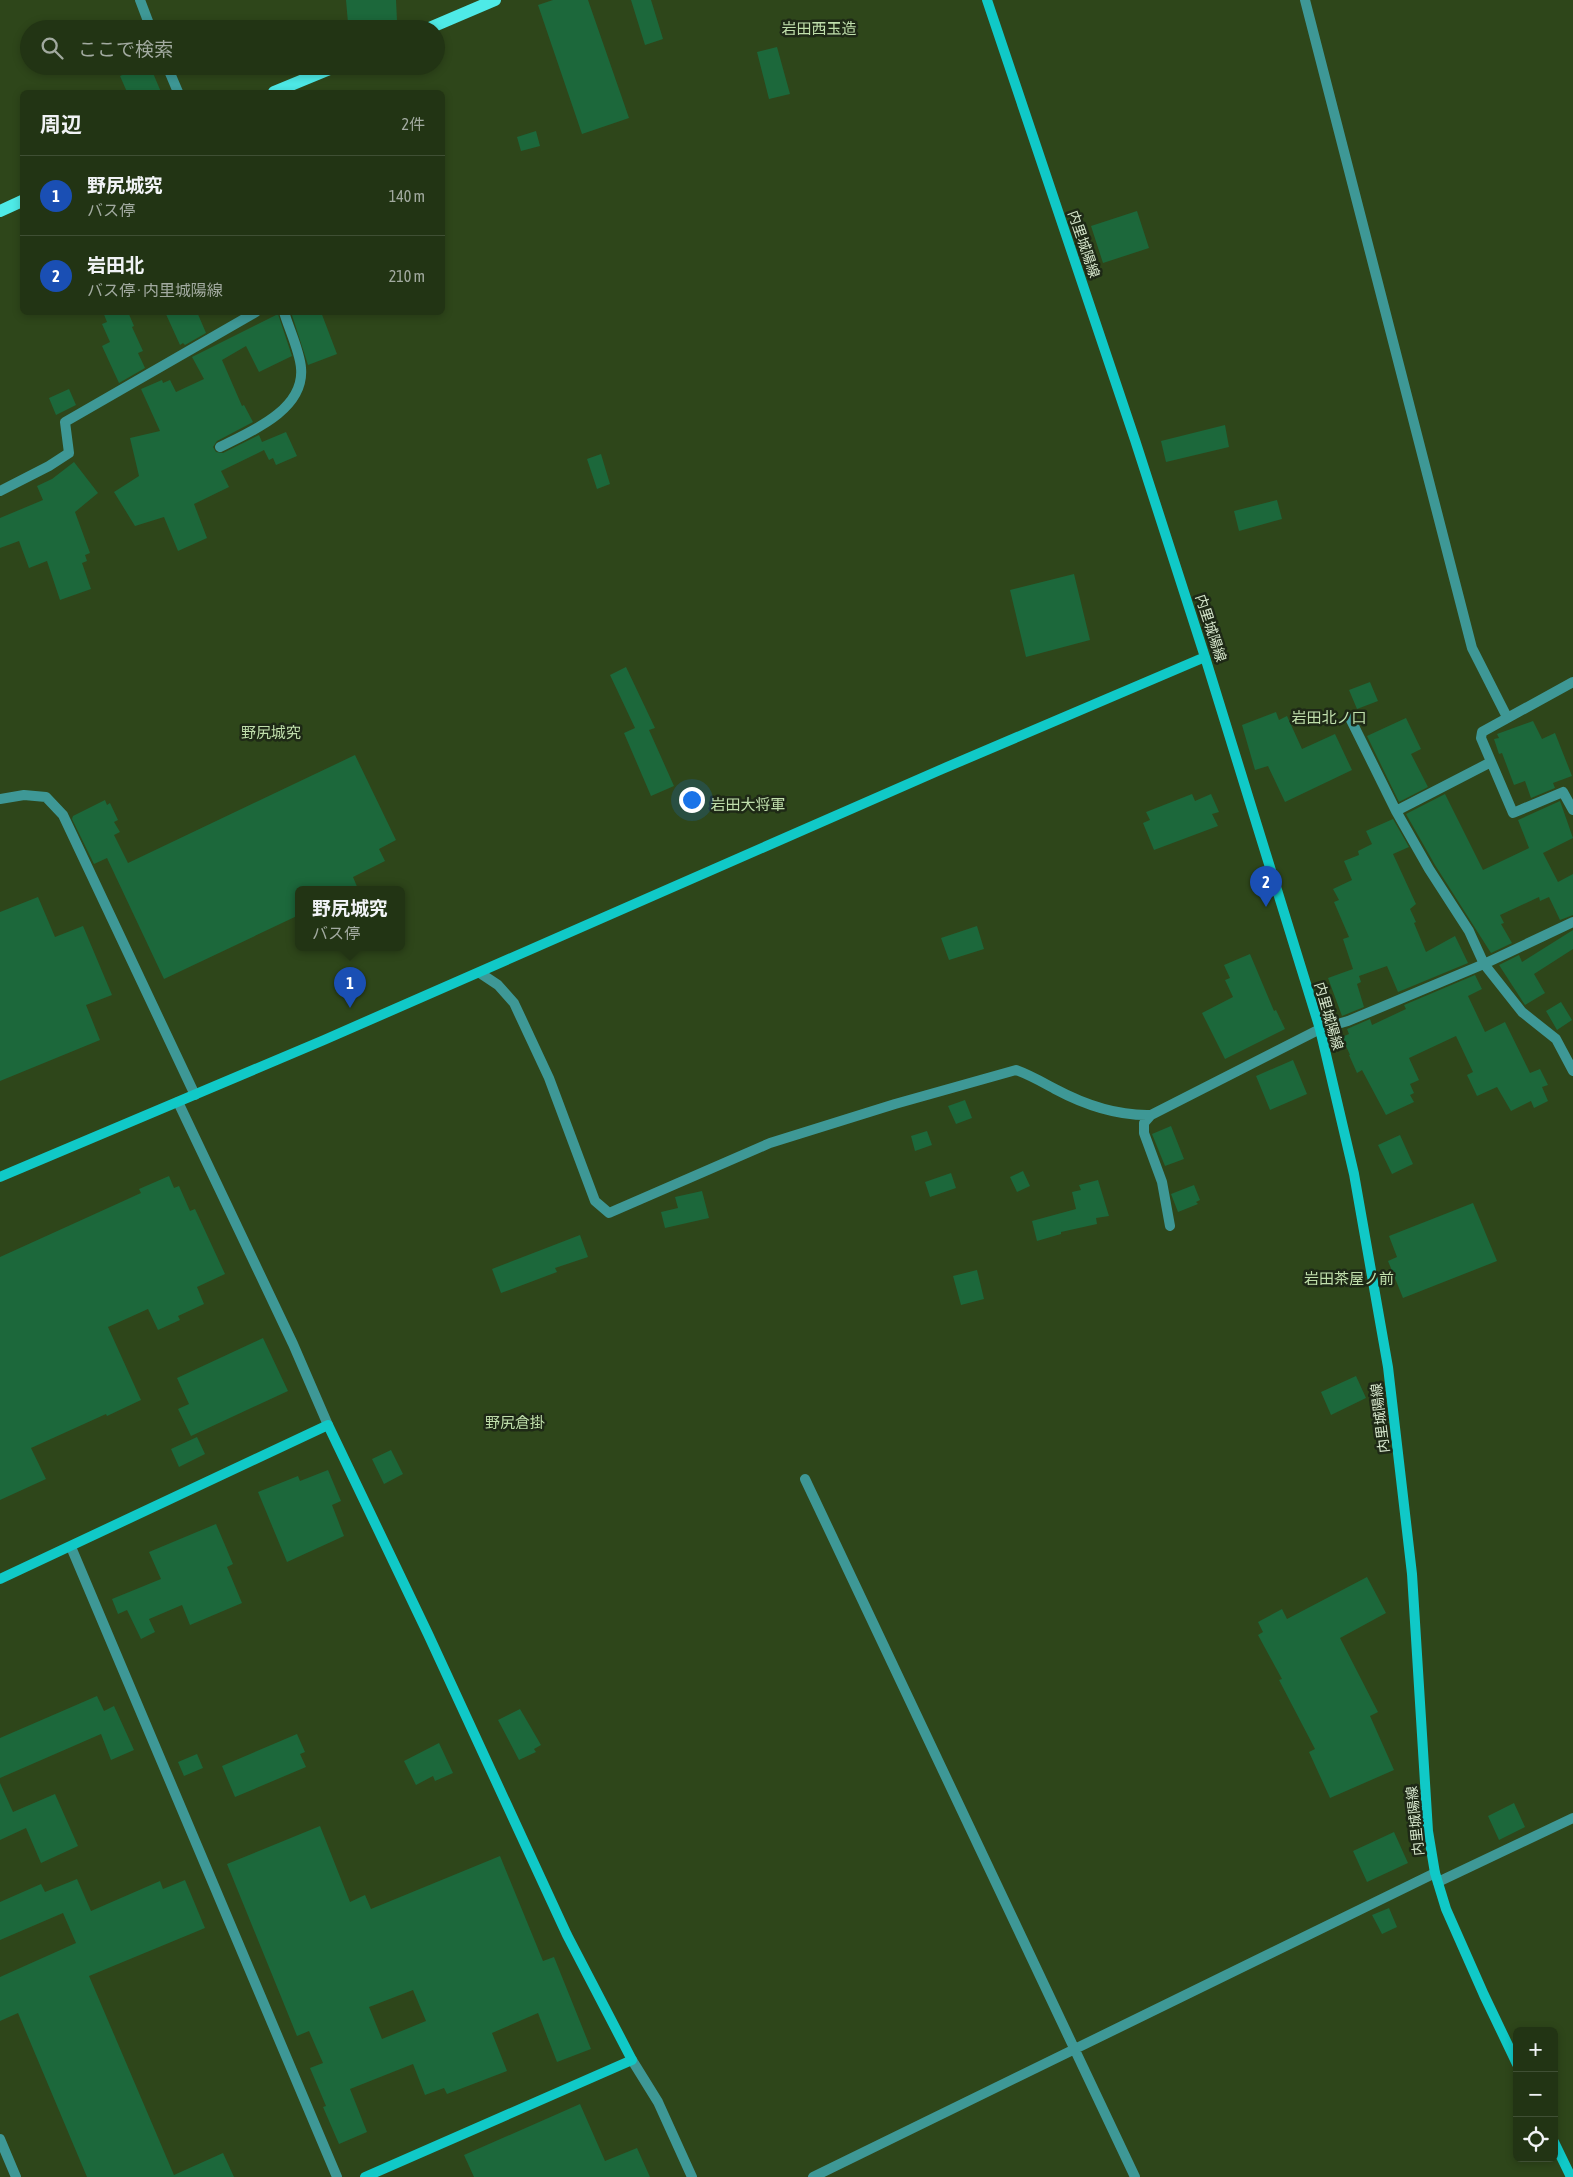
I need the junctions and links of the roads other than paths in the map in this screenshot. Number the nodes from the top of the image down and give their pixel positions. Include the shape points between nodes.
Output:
1 (140, 0) edge
2 (495, 0) edge
3 (987, 0) edge
4 (1305, 0) edge
5 (148, 20) edge
6 (445, 21) edge
7 (171, 75) edge
8 (315, 75) edge
9 (177, 90) edge
10 (279, 90) edge
11 (20, 202) edge
12 (0, 210) edge
13 (251, 315) edge
14 (285, 315) edge
15 (220, 447) dead end
16 (0, 491) edge
17 (1205, 657) junction
18 (1573, 682) edge
19 (1507, 717) junction
20 (1350, 718) dead end
21 (1491, 762) junction
22 (0, 799) edge
23 (1396, 810) junction
24 (1573, 810) edge
25 (1573, 922) edge
26 (1484, 964) junction
27 (480, 973) junction
28 (1320, 1029) junction
29 (1573, 1070) edge
30 (196, 1094) junction
31 (178, 1102) junction
32 (1151, 1115) junction
33 (0, 1177) edge
34 (1170, 1226) dead end
35 (328, 1425) junction
36 (805, 1479) dead end
37 (71, 1547) junction
38 (0, 1579) edge
39 (1573, 1818) edge
40 (1436, 1878) junction
41 (1075, 2050) junction
42 (1513, 2056) edge
43 (632, 2060) junction
44 (0, 2139) edge
45 (1558, 2150) edge
46 (16, 2177) edge
47 (337, 2177) edge
48 (365, 2177) edge
49 (692, 2177) edge
50 (813, 2177) edge
51 (1135, 2177) edge
52 (1571, 2177) edge

1 - 5 street
2 - 6 main road
3 - 17 street, 内里城陽線
4 - 19 street via 1472,648
7 - 9 street
8 - 10 main road
11 - 12 main road
13 - 16 street via 66,422 69,452
14 - 15 street via 301,367 296,394 272,421
17 - 27 street
17 - 28 street, 内里城陽線
18 - 19 street
19 - 21 street via 1482,732 1481,738
20 - 23 street
21 - 23 street
21 - 24 street via 1513,813 1563,792
22 - 30 street via 24,795 46,797 63,815
23 - 26 street via 1429,869 1470,931
25 - 26 street
26 - 28 street via 1348,1021
26 - 29 street via 1522,1012 1556,1039
27 - 30 street
27 - 32 street via 498,985 514,1003 549,1078 595,1201 609,1213 770,1143 1016,1070 1102,1110 1134,1116
28 - 32 street
28 - 40 street, 内里城陽線 via 1354,1174 1388,1367 1412,1574 1428,1831
30 - 31 street
31 - 33 street
31 - 35 street
32 - 34 street via 1144,1123 1144,1133 1162,1182
35 - 37 street
35 - 43 street via 567,1935
36 - 41 street
37 - 38 street
37 - 47 street
39 - 40 street
40 - 41 street
40 - 42 street, 内里城陽線 via 1446,1909
41 - 50 street
41 - 51 street
43 - 48 street
43 - 49 street via 658,2102
44 - 46 street
45 - 52 street

